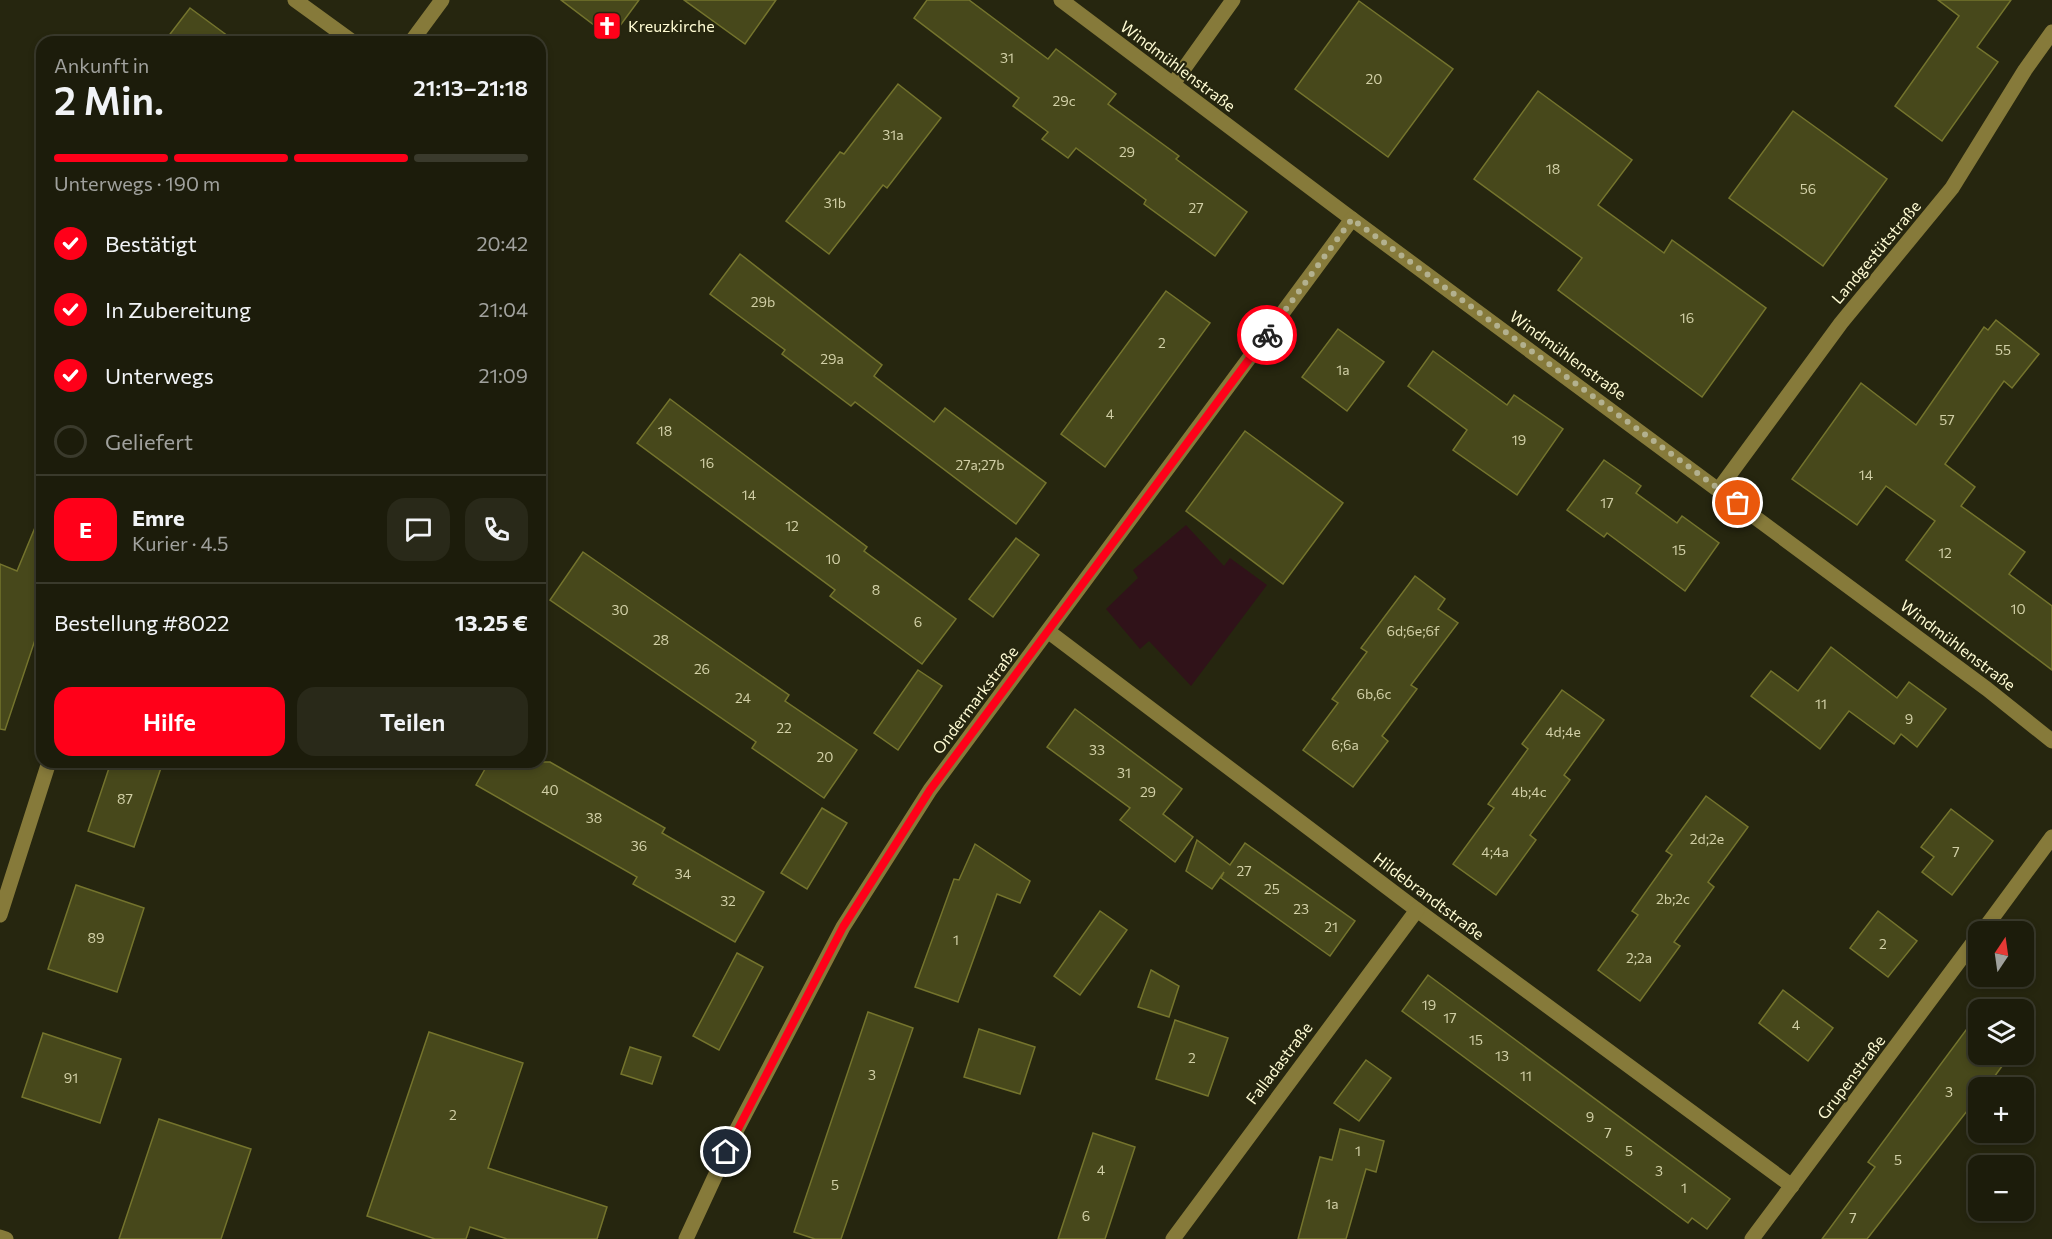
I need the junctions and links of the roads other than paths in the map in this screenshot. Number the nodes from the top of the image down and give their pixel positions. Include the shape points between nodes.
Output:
1 (295, 0) edge
2 (442, 0) edge
3 (1061, 0) edge
4 (1233, 0) edge
5 (2052, 32) edge
6 (344, 36) edge
7 (415, 36) edge
8 (1173, 84) junction
9 (1352, 219) junction
10 (1719, 489) junction
11 (1048, 632) junction
12 (2052, 741) edge
13 (47, 768) edge
14 (2052, 837) edge
15 (1417, 910) junction
16 (0, 915) edge
17 (1990, 921) edge
18 (1968, 949) edge
19 (1791, 1186) junction
20 (0, 1237) edge
21 (6, 1239) edge
22 (686, 1239) edge
23 (1173, 1239) edge
24 (1752, 1239) edge

1 - 6 street
2 - 7 street
3 - 8 street, Windmühlenstraße
4 - 8 street
5 - 10 street, Landgestütstraße via 1952,188 1841,323
8 - 9 street, Windmühlenstraße
9 - 10 street, Windmühlenstraße
9 - 11 street, Ondermarkstraße
10 - 12 street, Windmühlenstraße
11 - 15 street, Hildebrandtstraße
11 - 22 street, Ondermarkstraße via 930,790 843,927 735,1133
13 - 16 street
14 - 17 street
15 - 19 street, Hildebrandtstraße
15 - 23 street, Falladastraße
18 - 19 street, Grupenstraße
19 - 24 street, Grupenstraße
20 - 21 street

